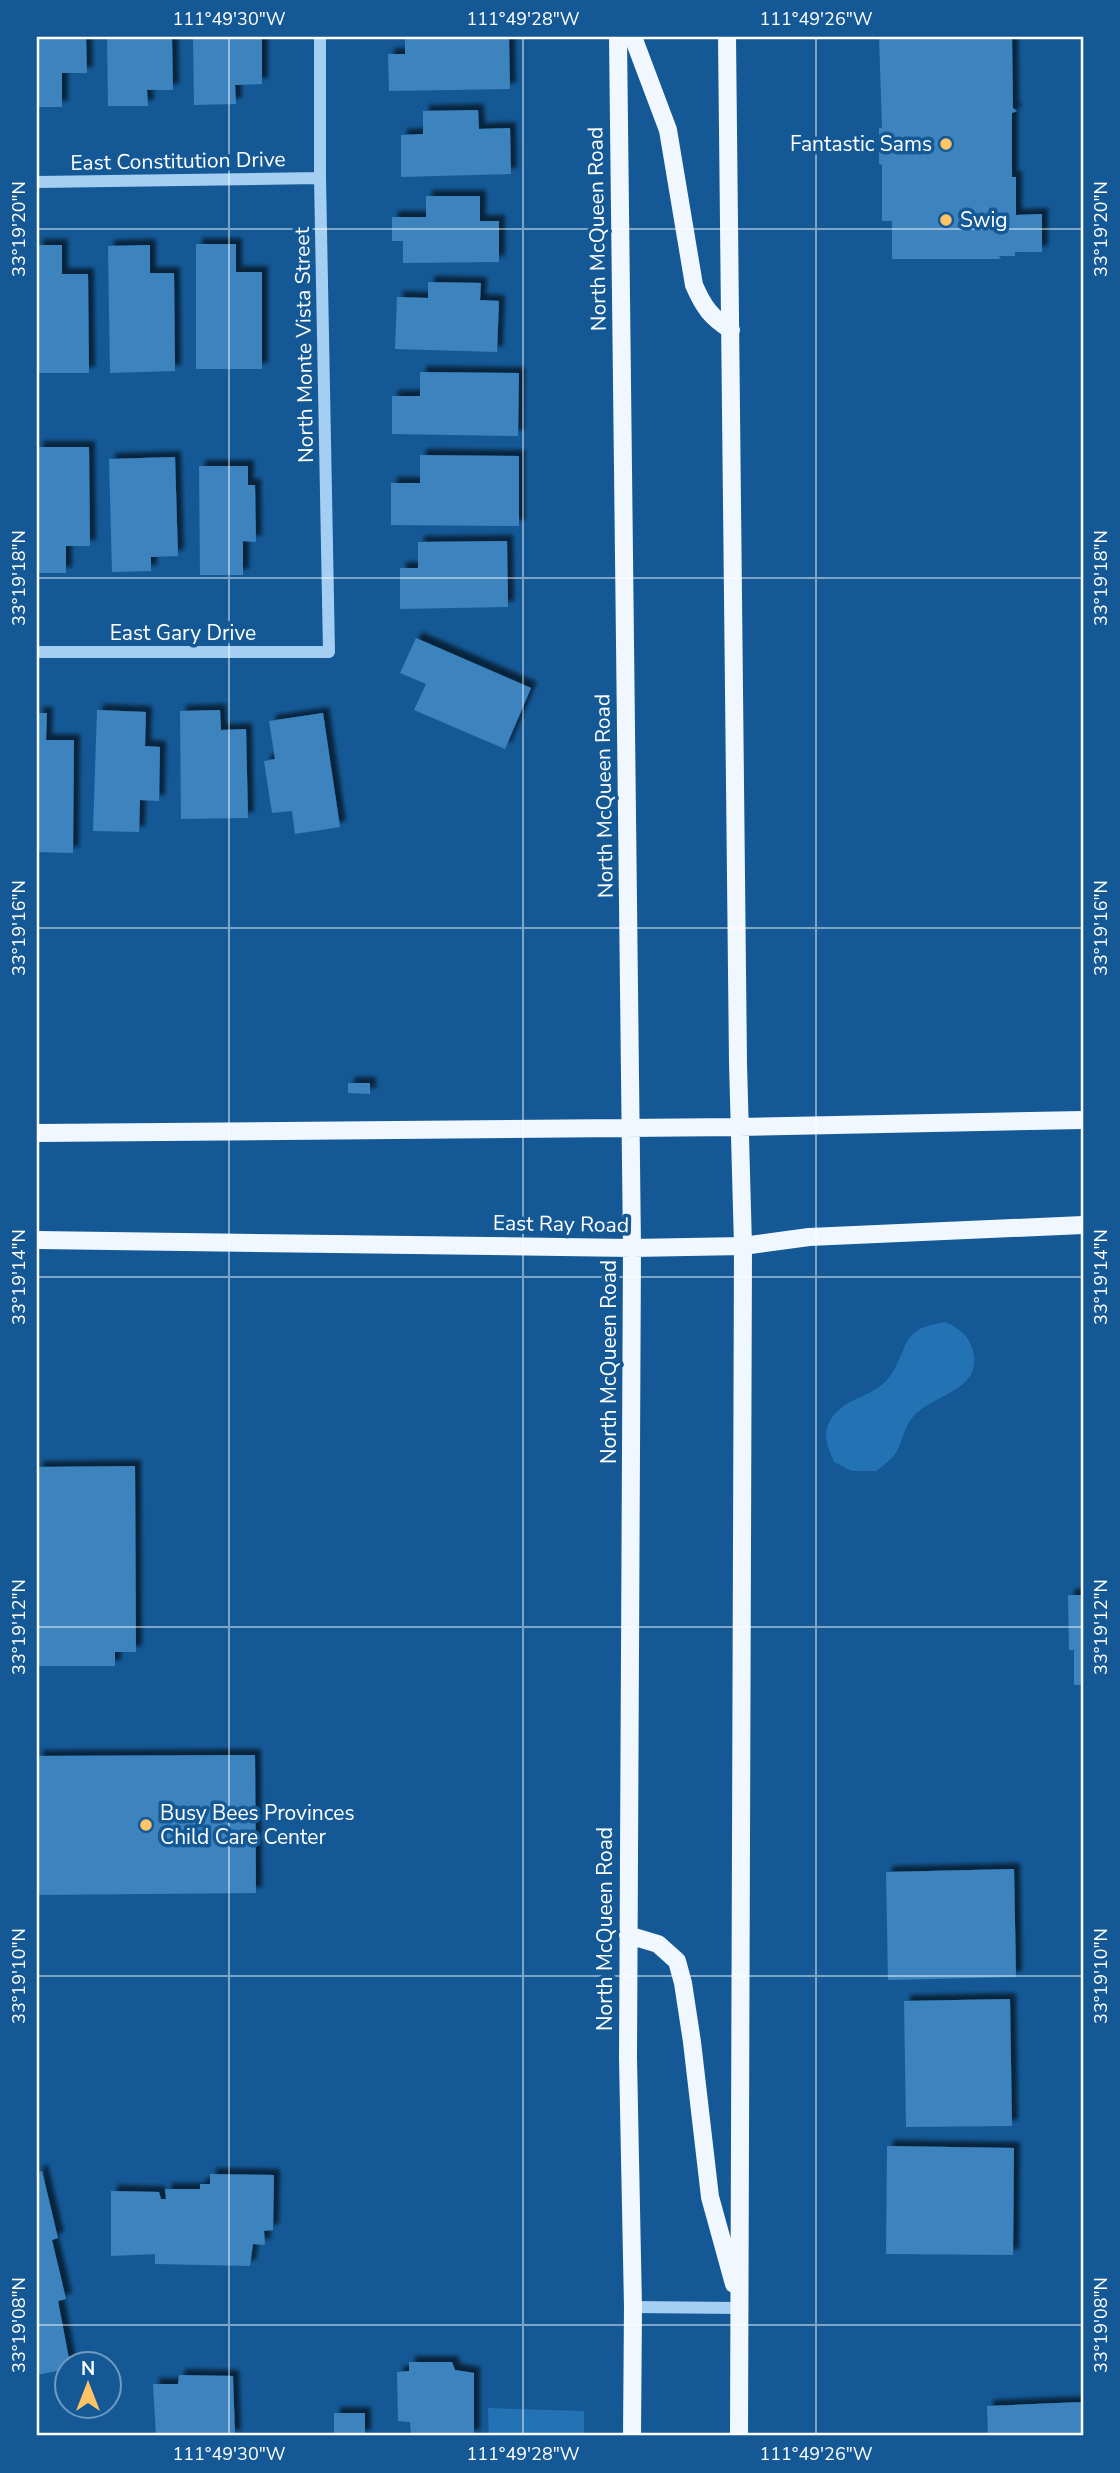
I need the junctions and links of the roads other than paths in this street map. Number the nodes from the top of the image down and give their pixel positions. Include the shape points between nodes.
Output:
1 (320, 37) edge
2 (618, 37) edge
3 (633, 37) edge
4 (727, 37) edge
5 (320, 178) junction
6 (37, 182) edge
7 (732, 330) junction
8 (37, 652) edge
9 (329, 652) joint
10 (1083, 1120) edge
11 (739, 1127) junction
12 (630, 1129) junction
13 (37, 1133) edge
14 (1083, 1225) edge
15 (37, 1240) edge
16 (743, 1246) junction
17 (632, 1248) junction
18 (628, 1935) junction
19 (633, 2307) junction
20 (740, 2308) junction
21 (632, 2436) edge
22 (739, 2436) edge

1 - 5 street, North Monte Vista Street
2 - 12 main road, North McQueen Road
3 - 7 main road via 668,130 694,285 712,318
4 - 7 main road
5 - 6 street, East Constitution Drive
5 - 9 street, North Monte Vista Street
7 - 11 main road
8 - 9 street, East Gary Drive
10 - 11 main road
11 - 12 main road
11 - 16 main road
12 - 13 main road
12 - 17 main road, North McQueen Road
14 - 16 main road, East Ray Road via 808,1237
15 - 17 main road, East Ray Road
16 - 17 main road, East Ray Road
16 - 20 main road
17 - 18 main road, North McQueen Road
18 - 19 main road, North McQueen Road
18 - 20 main road via 658,1944 677,1961 692,2042 710,2197
19 - 20 street
19 - 21 main road, North McQueen Road
20 - 22 main road

